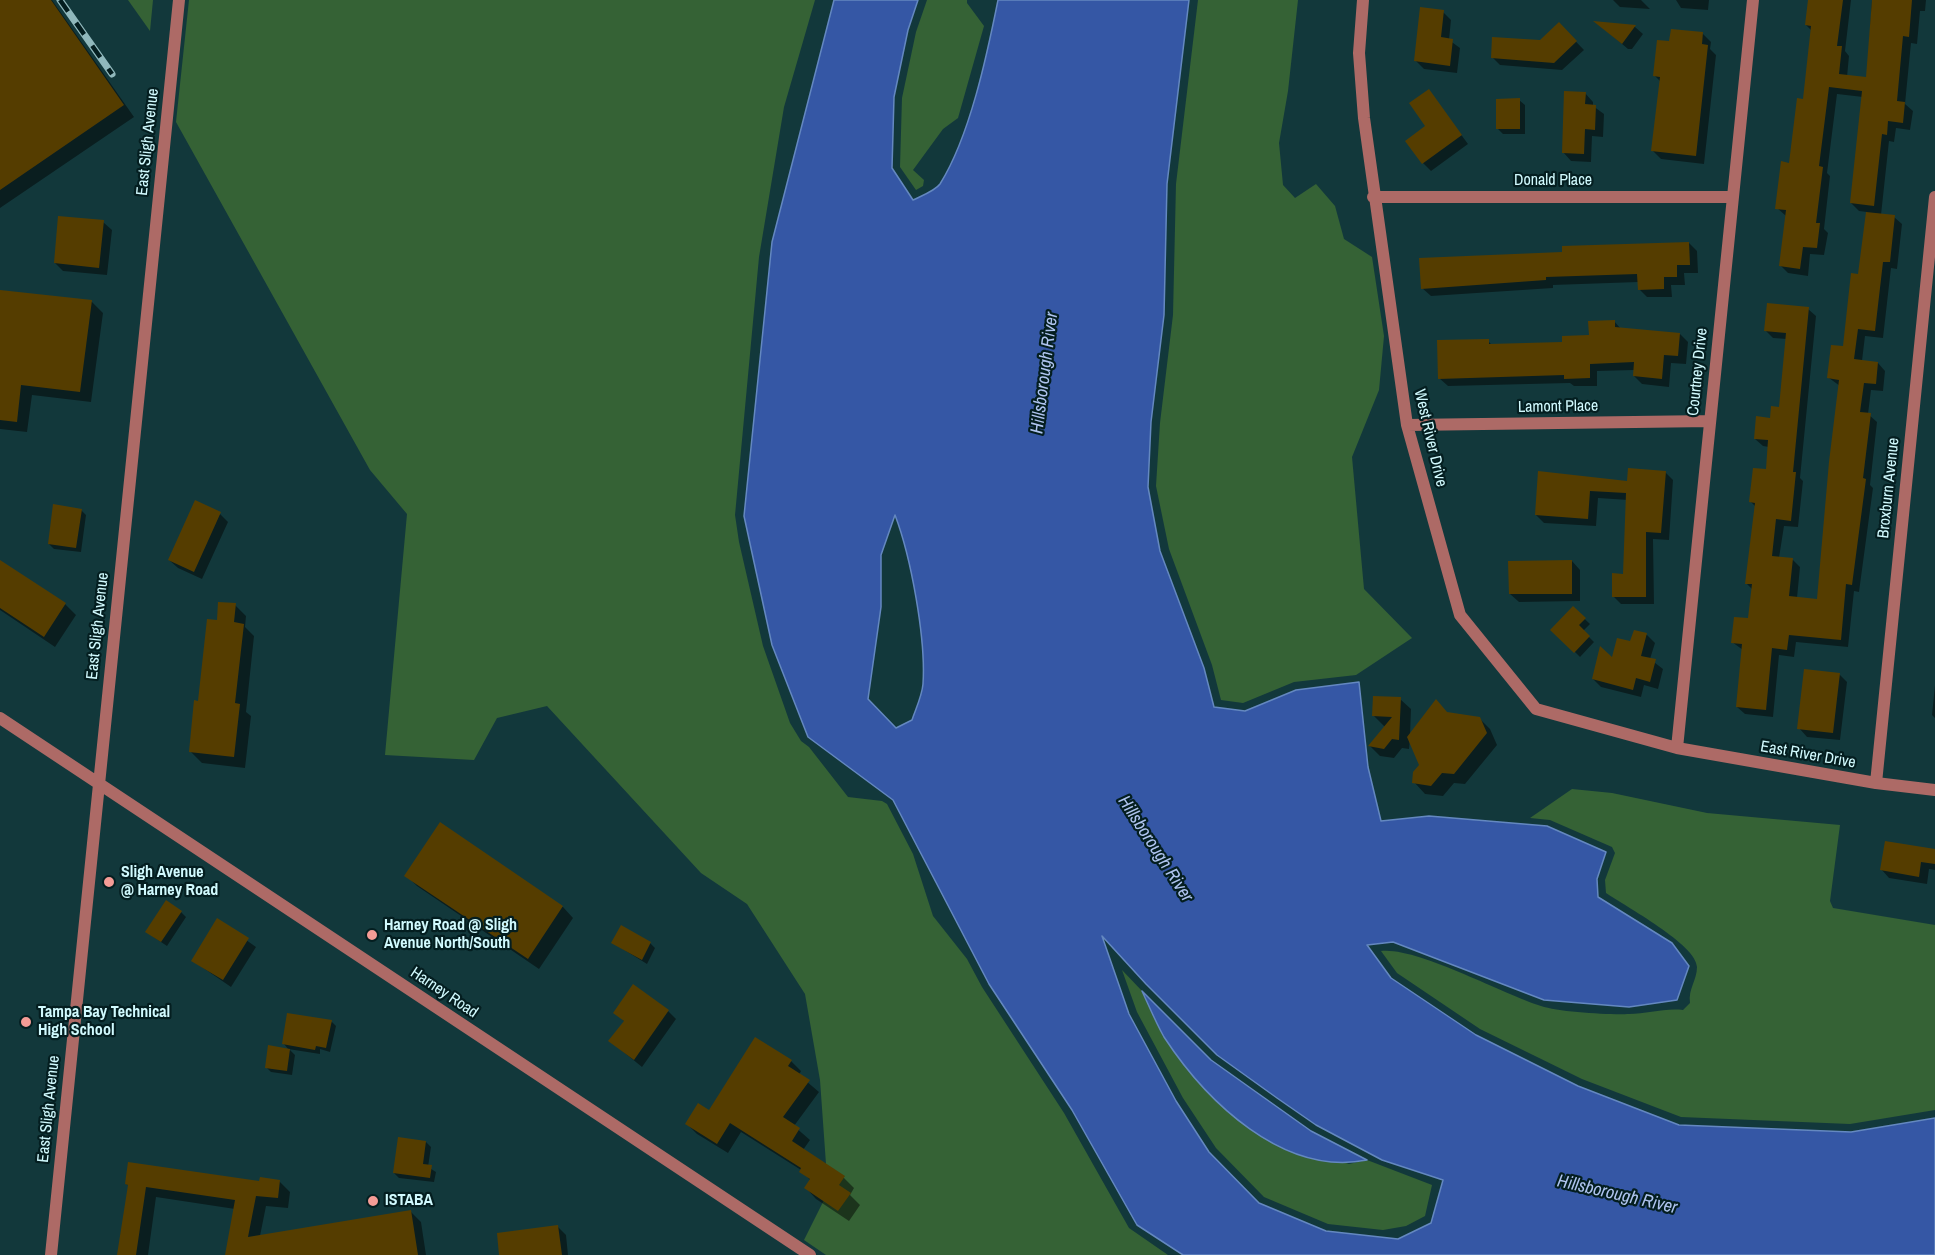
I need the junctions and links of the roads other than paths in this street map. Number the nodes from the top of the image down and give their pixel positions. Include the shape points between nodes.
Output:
1 (179, 0) edge
2 (1363, 0) edge
3 (1753, 0) edge
4 (1373, 197) junction
5 (1733, 197) junction
6 (1935, 197) edge
7 (1710, 421) junction
8 (1407, 425) junction
9 (0, 718) edge
10 (1677, 748) junction
11 (99, 783) junction
12 (1876, 783) junction
13 (1935, 790) edge
14 (51, 1255) edge
15 (810, 1255) edge

1 - 11 street, East Sligh Avenue
2 - 4 street, West River Drive via 1359,53
3 - 5 street, Courtney Drive
4 - 5 street, Donald Place
4 - 8 street, West River Drive
5 - 7 street, Courtney Drive
6 - 12 street, Broxburn Avenue
7 - 8 street, Lamont Place
7 - 10 street, Courtney Drive
8 - 10 street, West River Drive via 1460,615 1536,709
9 - 11 street, Harney Road
10 - 12 street, East River Drive
11 - 14 street, East Sligh Avenue
11 - 15 street, Harney Road
12 - 13 street, East River Drive

